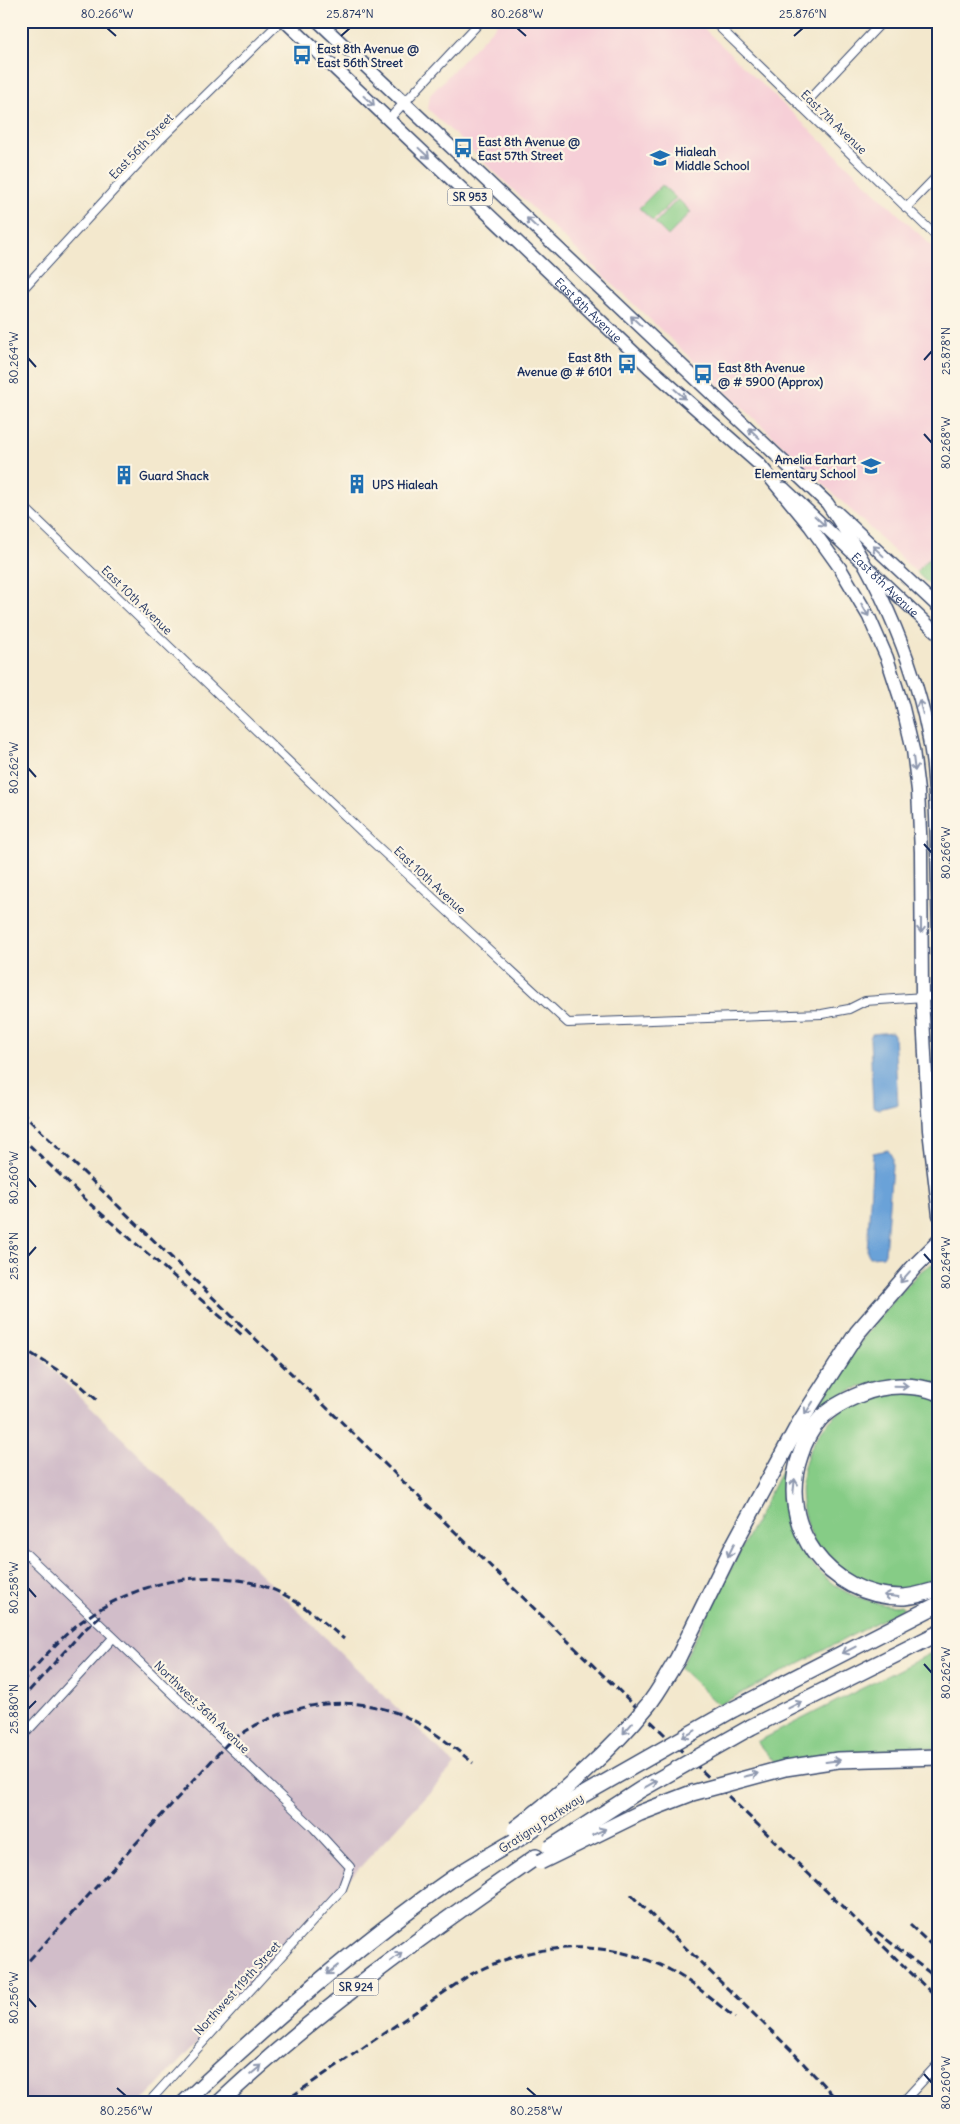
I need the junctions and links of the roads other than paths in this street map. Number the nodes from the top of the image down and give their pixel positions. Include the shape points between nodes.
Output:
1 (281, 21) edge
2 (285, 21) edge
3 (318, 21) edge
4 (481, 21) edge
5 (713, 21) edge
6 (883, 21) edge
7 (405, 103) junction
8 (802, 107) junction
9 (389, 119) junction
10 (939, 174) edge
11 (906, 208) junction
12 (939, 239) edge
13 (568, 257) junction
14 (552, 274) junction
15 (21, 291) edge
16 (726, 407) junction
17 (711, 421) junction
18 (759, 464) junction
19 (827, 503) junction
20 (21, 504) edge
21 (861, 559) junction
22 (939, 608) edge
23 (939, 635) edge
24 (939, 930) edge
25 (939, 996) edge
26 (922, 997) junction
27 (939, 1215) edge
28 (939, 1242) edge
29 (939, 1393) edge
30 (21, 1549) edge
31 (939, 1589) edge
32 (939, 1604) edge
33 (939, 1633) edge
34 (113, 1638) junction
35 (21, 1738) edge
36 (939, 1757) edge
37 (515, 1835) junction
38 (538, 1859) junction
39 (342, 1889) joint
40 (939, 2063) edge
41 (148, 2103) edge
42 (184, 2103) edge
43 (219, 2103) edge
44 (902, 2103) edge

1 - 15 street, East 56th Street via 159,142
2 -> 9 main road, East 8th Avenue / SR 953
3 - 7 main road, East 8th Avenue / SR 953
4 - 7 street
5 - 8 street, East 7th Avenue
6 - 8 street
7 - 9 street
13 -> 7 main road, East 8th Avenue / SR 953
8 - 11 street, East 7th Avenue
9 -> 14 main road, East 8th Avenue / SR 953
10 - 11 street
11 - 12 street, East 7th Avenue
13 - 14 main road
16 -> 13 main road, East 8th Avenue / SR 953
14 -> 17 main road, East 8th Avenue / SR 953
16 - 17 main road
19 -> 16 main road, East 8th Avenue / SR 953
17 - 18 main road, East 8th Avenue / SR 953
18 -> 21 main road, East 8th Avenue / SR 953
18 -> 26 main road via 810,526 845,576 869,617 902,704 918,791
19 - 21 main road
22 -> 19 main road, East 8th Avenue / SR 953
20 - 26 street, East 10th Avenue via 363,833 568,1023 822,1014 849,1009 865,1001
21 - 23 main road, East 8th Avenue / SR 953
24 -> 21 main road via 932,765 925,722 904,650
25 - 26 street, East 10th Avenue
26 - 27 main road via 929,1130
28 -> 37 highway, bridge via 857,1333 800,1422 737,1537 677,1660 649,1704 615,1743
31 -> 29 highway via 903,1597 875,1594 846,1582 825,1567 807,1542 796,1515 793,1493 804,1444 820,1419 844,1401 870,1390 900,1385
30 - 34 street, Northwest 36th Avenue
32 -> 37 highway, Gratigny Parkway, bridge via 732,1710
38 -> 33 highway, Gratigny Parkway, bridge via 640,1790 752,1727
34 - 35 street
34 - 39 street, Northwest 36th Avenue via 314,1828 350,1867
38 -> 36 highway, bridge via 692,1792 785,1768 838,1760
37 -> 42 highway, Gratigny Parkway / SR 924 via 454,1877 322,1979
43 -> 38 highway, SR 924 via 328,2009 420,1938
39 - 41 street, Northwest 119th Street
40 - 44 street

